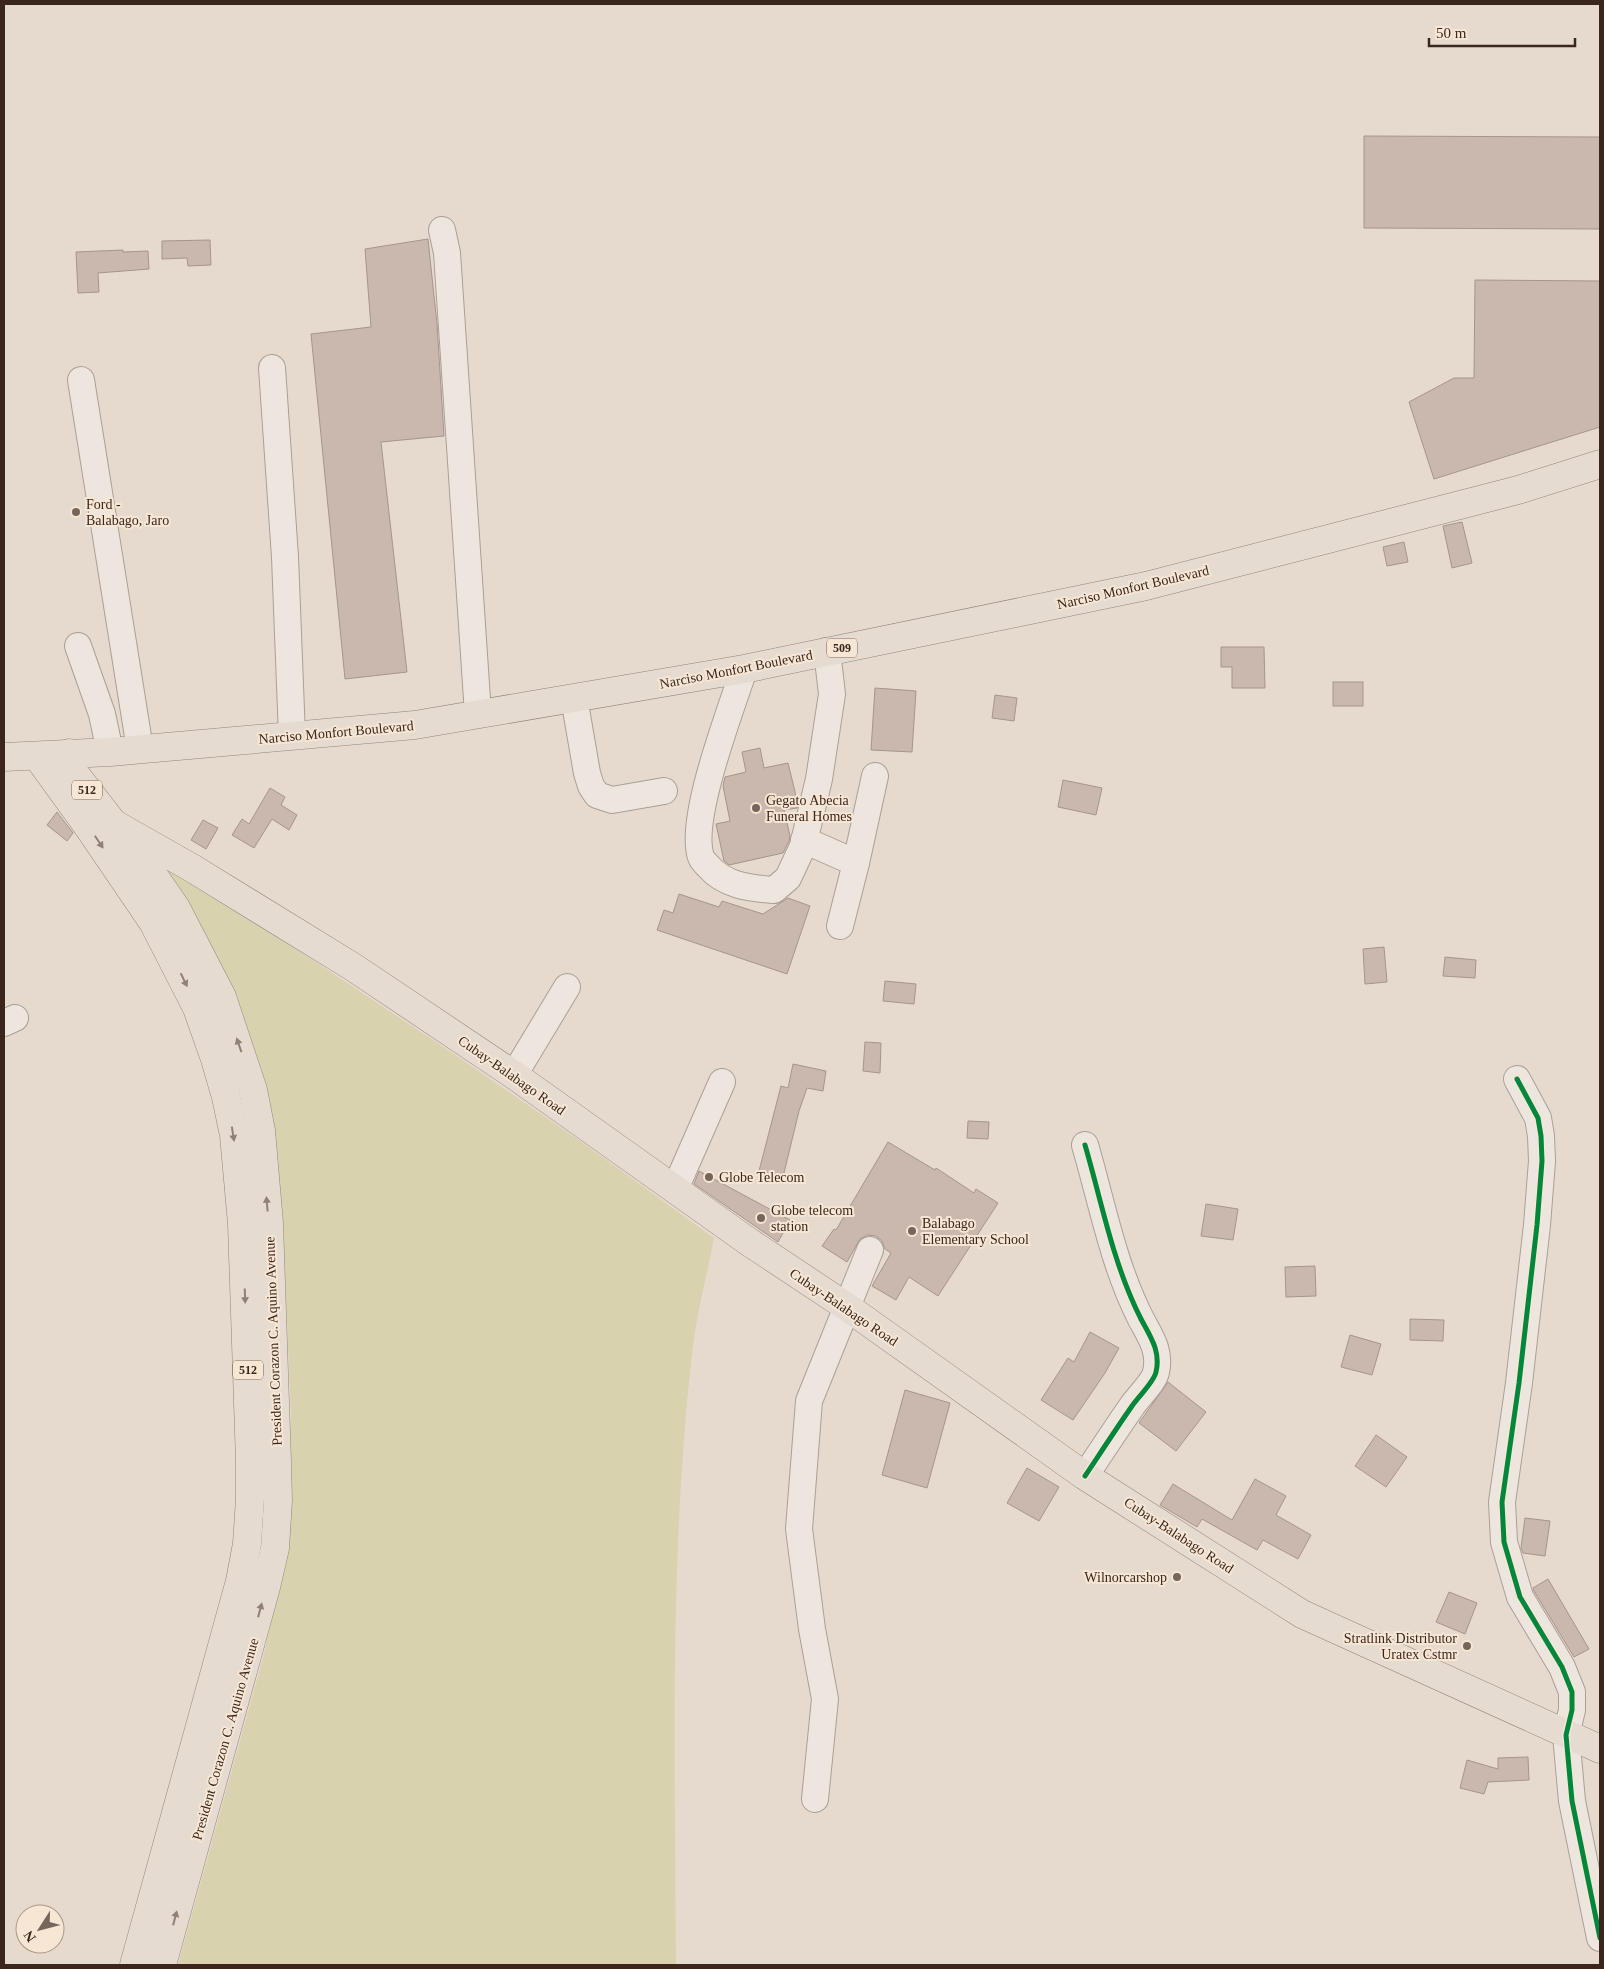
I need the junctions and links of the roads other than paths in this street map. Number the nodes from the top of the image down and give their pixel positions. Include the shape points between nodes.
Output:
1 (442, 230) dead end
2 (272, 368) dead end
3 (81, 380) dead end
4 (1600, 464) edge
5 (78, 646) dead end
6 (827, 651) junction
7 (744, 669) junction
8 (574, 698) junction
9 (478, 714) junction
10 (292, 736) junction
11 (140, 749) junction
12 (110, 752) junction
13 (69, 754) junction
14 (37, 756) junction
15 (4, 757) edge
16 (875, 776) dead end
17 (664, 791) dead end
18 (111, 822) junction
19 (804, 840) junction
20 (856, 862) junction
21 (840, 926) dead end
22 (567, 987) dead end
23 (514, 1075) junction
24 (1517, 1079) dead end
25 (722, 1082) dead end
26 (1085, 1145) dead end
27 (675, 1189) junction
28 (870, 1250) dead end
29 (846, 1308) junction
30 (1086, 1476) junction
31 (1566, 1735) junction
32 (1600, 1749) edge
33 (815, 1798) dead end
34 (1600, 1938) edge
35 (134, 1965) edge
36 (162, 1965) edge

1 - 9 street via 447,253
2 - 10 street via 285,557
3 - 11 street
4 - 6 main road, Narciso Monfort Boulevard / 509 via 1518,490 1146,586
5 - 12 street via 102,714
6 - 7 main road, Narciso Monfort Boulevard / 509
6 - 19 street via 832,694 819,779
7 - 8 main road, Narciso Monfort Boulevard / 509
7 - 19 street via 702,799 701,858 725,881 774,890 788,878
8 - 9 main road, Narciso Monfort Boulevard / 509
8 - 17 street via 591,786 597,794 612,800
9 - 10 main road, Narciso Monfort Boulevard / 509 via 415,725
10 - 11 main road, Narciso Monfort Boulevard / 509
11 - 12 main road, Narciso Monfort Boulevard / 509
12 - 13 main road, Narciso Monfort Boulevard / 509
13 - 14 main road, Narciso Monfort Boulevard / 509
13 - 18 main road, President Corazon C. Aquino Avenue / 512 via 71,767
14 - 15 main road, Narciso Monfort Boulevard / 509
14 -> 35 main road, President Corazon C. Aquino Avenue / 512 via 152,922 197,1008 220,1078 234,1135 242,1224 250,1462 247,1544
16 - 20 street
18 - 23 main road, Cubay-Balabago Road via 353,967
36 -> 18 main road, President Corazon C. Aquino Avenue / 512 via 275,1548 278,1500 269,1223 261,1131 241,1051 222,997 176,908
19 - 20 street
20 - 21 street
22 - 23 street
23 - 27 main road, Cubay-Balabago Road
24 - 31 street via 1538,1118 1542,1161 1519,1383 1502,1502 1504,1542 1520,1597 1562,1667 1572,1692
25 - 27 street
26 - 30 street via 1102,1200 1110,1241 1158,1359 1156,1374
27 - 29 main road, Cubay-Balabago Road
28 - 29 street
29 - 30 main road, Cubay-Balabago Road
29 - 33 street via 809,1402 799,1529 825,1699
30 - 31 main road, Cubay-Balabago Road via 1302,1614
31 - 32 main road, Cubay-Balabago Road
31 - 34 street via 1572,1801

